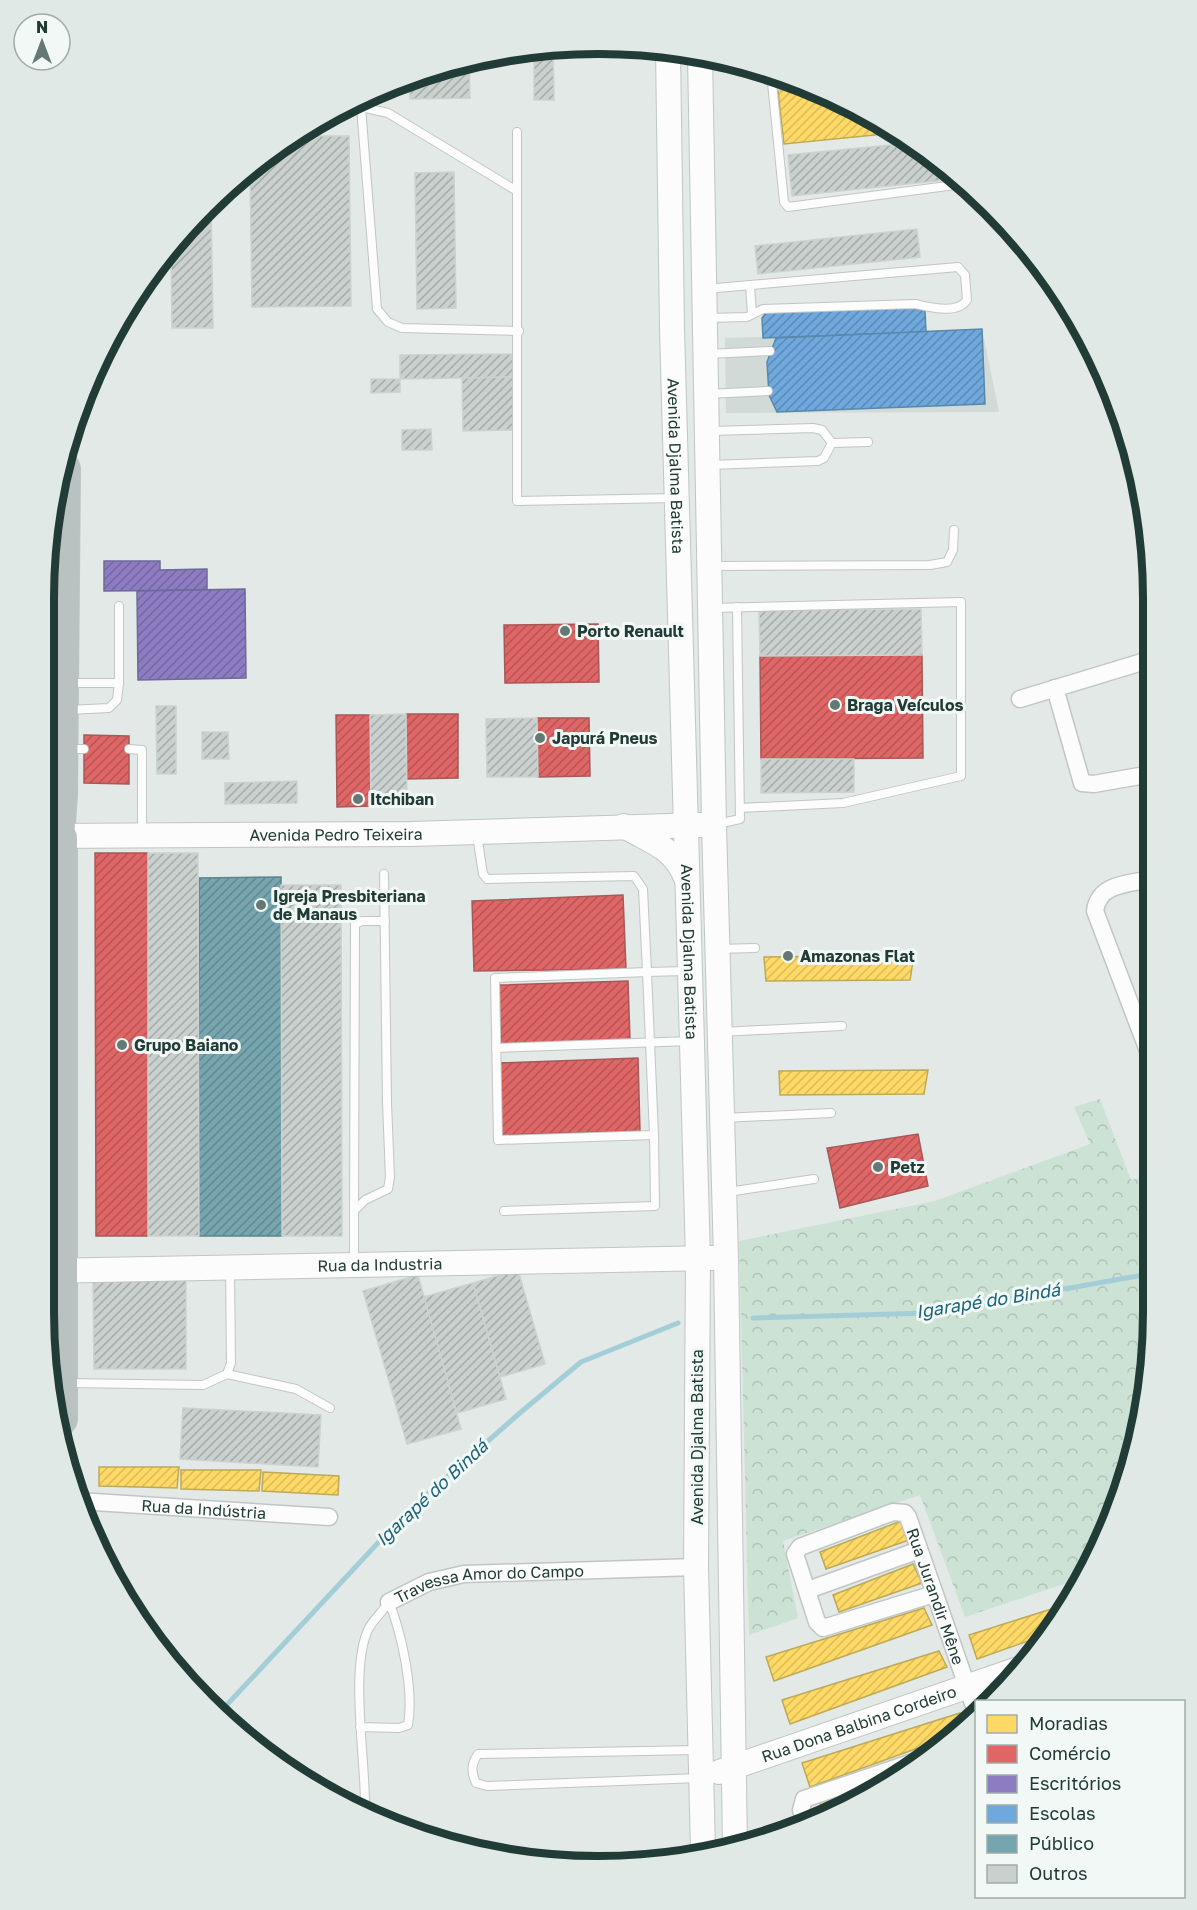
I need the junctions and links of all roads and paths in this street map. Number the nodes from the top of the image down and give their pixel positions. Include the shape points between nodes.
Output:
1 (668, 59) edge
2 (700, 63) edge
3 (772, 82) edge
4 (363, 108) edge
5 (361, 109) edge
6 (517, 132) dead end
7 (953, 185) edge
8 (517, 192) junction
9 (750, 285) junction
10 (705, 289) junction
11 (752, 314) junction
12 (705, 318) junction
13 (519, 331) junction
14 (770, 351) dead end
15 (706, 354) junction
16 (768, 392) dead end
17 (706, 394) junction
18 (707, 431) junction
19 (868, 442) dead end
20 (832, 443) junction
21 (708, 465) junction
22 (677, 498) junction
23 (63, 500) edge
24 (954, 530) dead end
25 (709, 566) junction
26 (118, 606) dead end
27 (737, 607) junction
28 (710, 608) junction
29 (1143, 662) edge
30 (119, 683) junction
31 (1055, 688) junction
32 (62, 696) junction
33 (1020, 699) dead end
34 (129, 749) dead end
35 (1143, 775) edge
36 (740, 808) junction
37 (687, 825) junction
38 (714, 825) junction
39 (624, 826) junction
40 (54, 828) edge
41 (476, 832) junction
42 (54, 836) edge
43 (54, 836) edge
44 (142, 836) junction
45 (384, 874) dead end
46 (1143, 881) edge
47 (688, 884) junction
48 (385, 921) junction
49 (755, 948) dead end
50 (718, 949) junction
51 (690, 970) junction
52 (647, 972) junction
53 (842, 1026) dead end
54 (721, 1032) junction
55 (1143, 1038) edge
56 (692, 1041) junction
57 (649, 1043) junction
58 (496, 1048) junction
59 (831, 1113) dead end
60 (722, 1118) junction
61 (654, 1135) junction
62 (54, 1177) edge
63 (814, 1179) dead end
64 (724, 1192) junction
65 (354, 1211) junction
66 (504, 1211) dead end
67 (698, 1258) junction
68 (726, 1258) junction
69 (354, 1264) junction
70 (230, 1266) junction
71 (54, 1270) edge
72 (54, 1295) edge
73 (227, 1374) junction
74 (61, 1383) junction
75 (61, 1397) edge
76 (330, 1408) dead end
77 (88, 1501) edge
78 (329, 1516) dead end
79 (920, 1551) junction
80 (696, 1567) junction
81 (808, 1590) junction
82 (934, 1594) junction
83 (389, 1602) junction
84 (998, 1681) edge
85 (972, 1698) edge
86 (360, 1727) junction
87 (701, 1750) junction
88 (734, 1766) junction
89 (894, 1769) edge
90 (702, 1778) junction
91 (365, 1803) edge
92 (804, 1816) edge
93 (735, 1838) edge
94 (704, 1846) edge

1 - 22 main road, Avenida Djalma Batista
2 - 10 main road, Avenida Djalma Batista
3 - 7 lane via 784,202 788,207
4 - 8 lane via 388,113
5 - 13 lane via 377,309 388,322 402,328
6 - 8 lane
8 - 13 lane
9 - 10 lane
9 - 11 lane
9 - 11 lane via 958,267 965,274 966,300 959,307 933,309 915,304 763,309
10 - 12 main road, Avenida Djalma Batista
11 - 12 lane
12 - 15 main road, Avenida Djalma Batista
13 - 22 lane via 518,501
14 - 15 lane
15 - 17 main road, Avenida Djalma Batista
16 - 17 lane
17 - 18 main road, Avenida Djalma Batista
18 - 20 lane via 813,428 822,430
18 - 21 main road, Avenida Djalma Batista
19 - 20 lane
20 - 21 lane via 818,461
21 - 25 main road, Avenida Djalma Batista
22 - 37 main road, Avenida Djalma Batista
23 - 32 highway
24 - 25 lane via 953,550 947,562 930,566
25 - 28 main road, Avenida Djalma Batista
26 - 30 lane
27 - 28 lane
27 - 36 lane
27 - 36 lane via 961,602 961,776 843,803
28 - 38 main road, Avenida Djalma Batista
29 - 31 street
30 - 32 lane
30 - 32 lane via 117,700 108,708
31 - 33 street
31 - 35 street via 1082,783
32 - 40 highway via 73,749
34 - 44 lane via 142,750
36 - 38 lane via 740,819
37 - 38 main road, Avenida Pedro Teixeira
37 - 39 main road, Avenida Pedro Teixeira
37 - 47 main road, Avenida Djalma Batista
38 - 50 main road, Avenida Djalma Batista
39 - 41 main road, Avenida Pedro Teixeira
39 - 47 main road via 669,850 680,862
41 - 44 main road, Avenida Pedro Teixeira
41 - 52 lane via 487,879 634,876 643,889
42 - 44 main road, Avenida Pedro Teixeira
43 - 62 highway via 61,838 61,850
45 - 48 lane
46 - 55 street via 1101,893 1095,911
47 - 51 main road, Avenida Djalma Batista
48 - 65 lane via 390,1176 388,1189 365,1200
48 - 65 lane via 355,924
49 - 50 lane
50 - 54 main road, Avenida Djalma Batista
51 - 52 lane
51 - 56 main road, Avenida Djalma Batista
52 - 57 lane
52 - 58 lane via 495,978
53 - 54 lane
54 - 60 main road, Avenida Djalma Batista
56 - 57 lane
56 - 67 main road, Avenida Djalma Batista
57 - 58 lane
57 - 61 lane
58 - 61 lane via 498,1140
59 - 60 lane
60 - 64 main road, Avenida Djalma Batista
61 - 66 lane via 655,1206
63 - 64 lane
64 - 68 main road, Avenida Djalma Batista
65 - 69 lane
67 - 68 main road, Rua da Industria
67 - 69 main road, Rua da Industria
67 - 80 main road, Avenida Djalma Batista
68 - 88 main road, Avenida Djalma Batista
69 - 70 main road, Rua da Industria
70 - 71 main road, Rua da Industria
70 - 73 lane via 231,1363
72 - 74 highway
73 - 74 lane via 202,1385
73 - 76 lane via 296,1389
74 - 75 highway
77 - 78 street, Rua da Indústria
79 - 81 street
79 - 81 street, Rua Jurandir Mêne via 908,1517 893,1512 800,1547 796,1561
79 - 82 street, Rua Jurandir Mêne
80 - 83 street, Travessa Amor do Campo via 464,1574 429,1582
80 - 87 main road, Avenida Djalma Batista
81 - 82 street via 819,1626 828,1628
82 - 85 street, Rua Jurandir Mêne
83 - 86 lane, Travessa Amor do Campo via 369,1629 361,1657
83 - 86 lane via 405,1653 408,1725
84 - 85 main road, Rua Dona Balbina Cordeiro
85 - 88 main road, Rua Dona Balbina Cordeiro
86 - 91 lane, Travessa Amor do Campo
87 - 90 main road, Avenida Djalma Batista
87 - 90 lane via 478,1754 472,1762 472,1775 476,1783 487,1786
88 - 90 main road, Rua Dona Balbina Cordeiro
88 - 93 main road, Avenida Djalma Batista
89 - 92 street via 804,1799
90 - 94 main road, Avenida Djalma Batista

